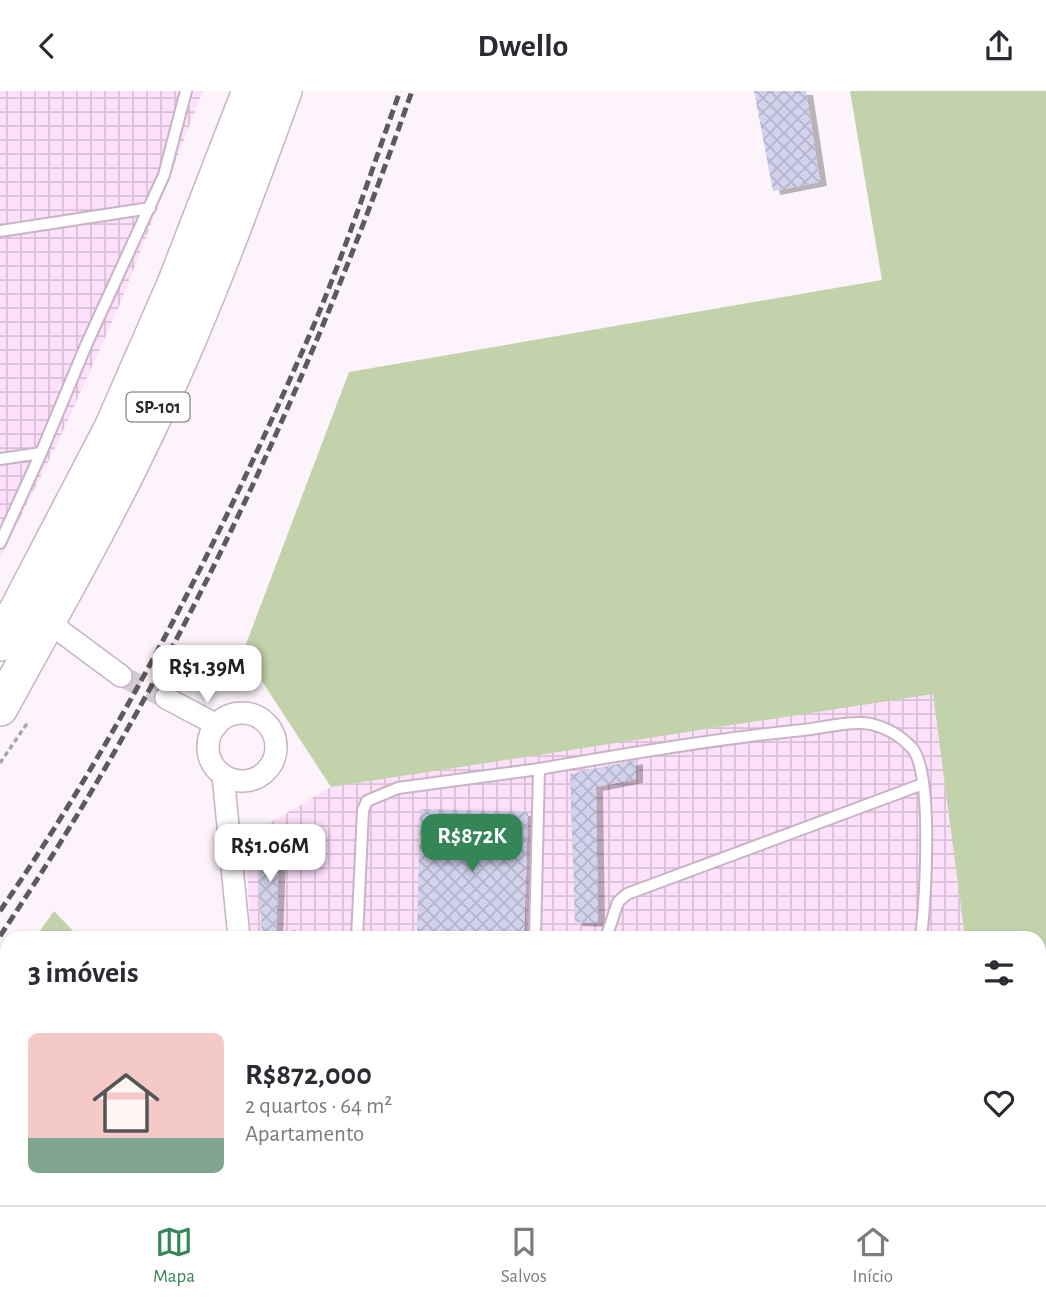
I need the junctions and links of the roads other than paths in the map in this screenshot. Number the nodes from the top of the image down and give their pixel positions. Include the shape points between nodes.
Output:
1 (186, 91) edge
2 (250, 91) edge
3 (284, 91) edge
4 (150, 208) junction
5 (0, 231) edge
6 (41, 453) junction
7 (0, 459) edge
8 (0, 543) edge
9 (47, 621) junction
10 (0, 643) edge
11 (121, 676) tunnel mouth
12 (166, 698) tunnel mouth
13 (0, 708) edge
14 (217, 725) junction
15 (539, 769) junction
16 (222, 775) junction
17 (923, 784) junction
18 (238, 931) edge
19 (357, 931) edge
20 (535, 931) edge
21 (608, 931) edge
22 (922, 931) edge

1 - 4 lane via 164,175
2 - 10 highway, SP-101 via 175,284 112,428
3 - 9 highway, SP-101 via 216,271 148,430
4 - 5 lane
4 - 6 lane
6 - 7 lane
6 - 8 lane
9 - 11 street
9 - 13 highway, SP-101
12 - 14 street
14 - 16 street via 208,746 209,757
14 - 16 street via 236,714 258,717 273,733 276,744 264,774 244,782
15 - 17 lane via 667,747 869,723 893,731 914,751
15 - 19 lane via 398,788 367,801
15 - 20 lane
16 - 18 street
17 - 21 lane via 627,894 618,902
17 - 22 lane via 926,890

